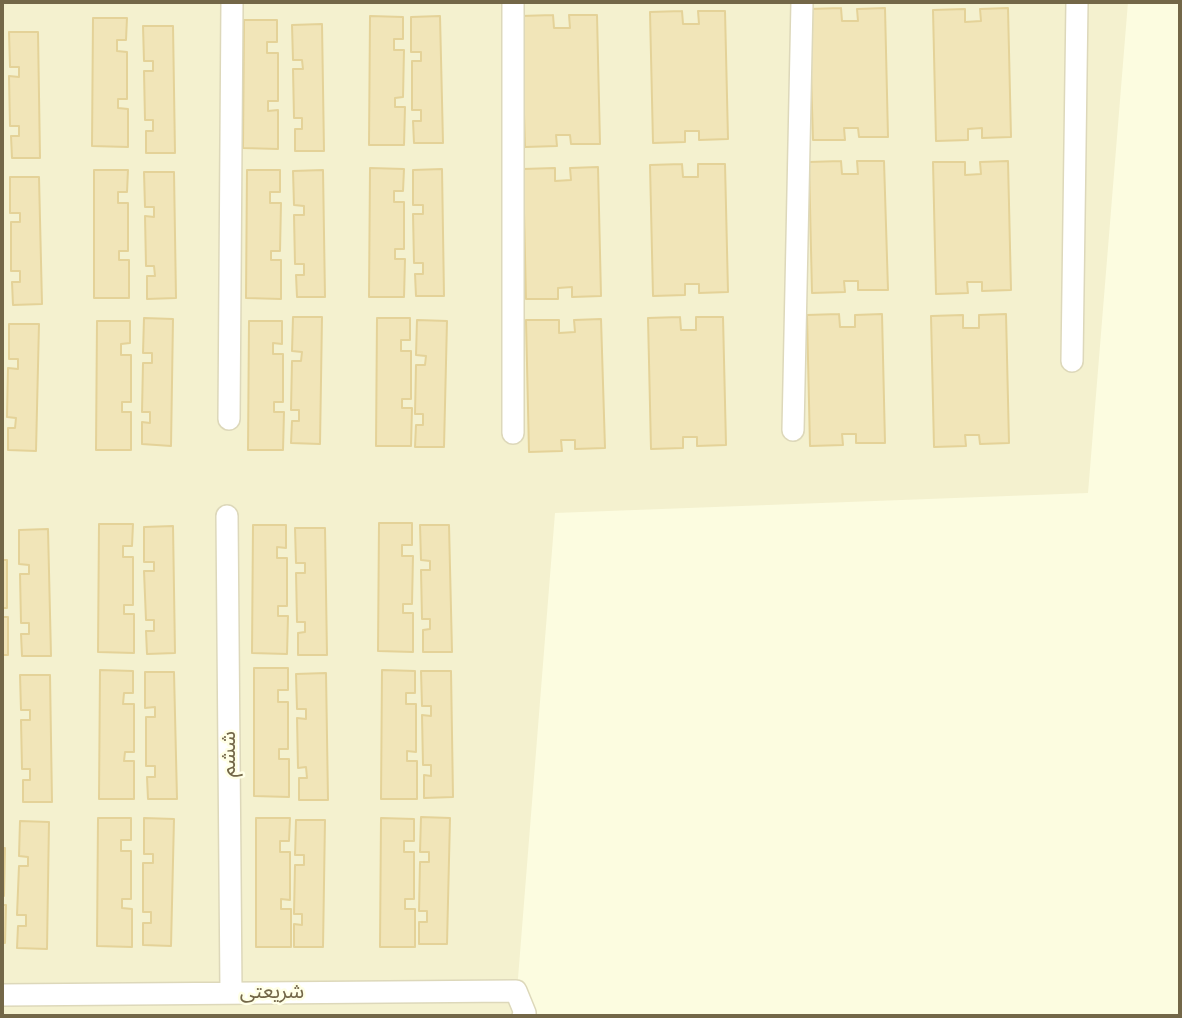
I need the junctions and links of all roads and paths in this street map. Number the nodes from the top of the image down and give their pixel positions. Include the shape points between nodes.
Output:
1 (232, 2) edge
2 (513, 2) edge
3 (802, 2) edge
4 (1077, 2) edge
5 (1072, 361) dead end
6 (229, 419) dead end
7 (793, 430) dead end
8 (513, 433) dead end
9 (227, 516) dead end
10 (231, 992) junction
11 (2, 995) edge
12 (523, 1016) edge

1 - 6 street
2 - 8 street
3 - 7 street
4 - 5 street
9 - 10 street, ششم
10 - 11 street, شریعتی
10 - 12 street, شریعتی via 516,992

